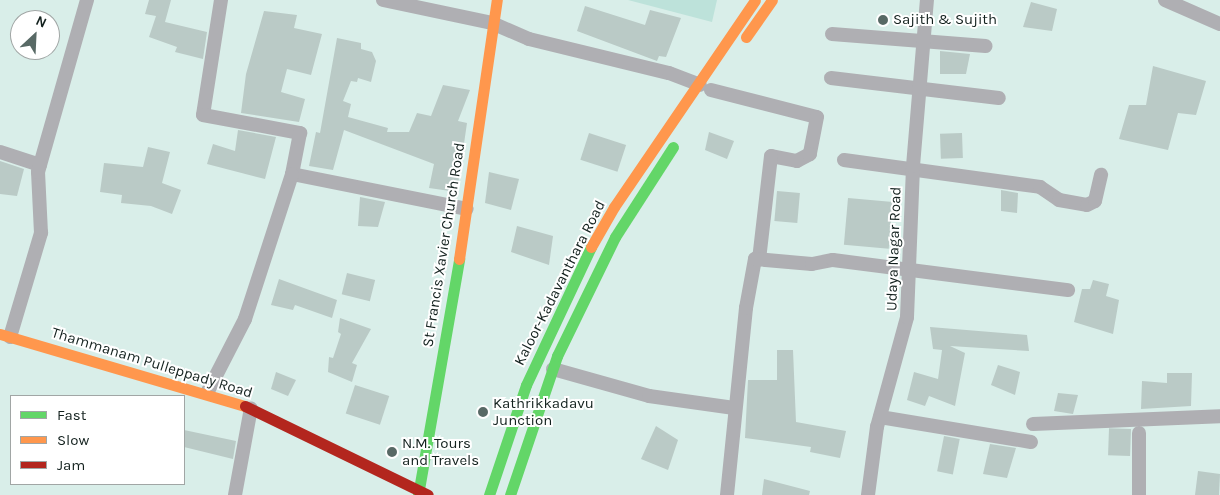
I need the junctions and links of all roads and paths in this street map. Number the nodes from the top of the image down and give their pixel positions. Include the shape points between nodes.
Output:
1 (87, 0) edge
2 (221, 0) edge
3 (383, 0) edge
4 (497, 0) edge
5 (754, 0) edge
6 (772, 0) edge
7 (927, 0) edge
8 (1164, 0) edge
9 (492, 22) junction
10 (1220, 24) edge
11 (832, 34) dead end
12 (922, 41) junction
13 (986, 46) dead end
14 (737, 51) dead end
15 (831, 78) dead end
16 (708, 89) junction
17 (922, 89) junction
18 (1000, 98) dead end
19 (678, 138) dead end
20 (0, 152) edge
21 (844, 160) dead end
22 (40, 165) junction
23 (913, 166) junction
24 (292, 174) junction
25 (1101, 175) dead end
26 (467, 209) junction
27 (759, 259) junction
28 (911, 270) junction
29 (1068, 290) dead end
30 (5, 336) edge
31 (553, 369) junction
32 (207, 393) junction
33 (251, 408) junction
34 (734, 408) junction
35 (1220, 416) edge
36 (880, 417) junction
37 (1033, 424) dead end
38 (1139, 433) dead end
39 (1031, 442) dead end
40 (422, 493) edge
41 (235, 495) edge
42 (488, 495) edge
43 (510, 495) edge
44 (727, 495) edge
45 (868, 495) edge
46 (1139, 495) edge

1 - 22 street
2 - 24 street via 203,115 300,133
3 - 9 street
4 - 9 main road, St Francis Xavier Church Road
5 - 16 main road, Kaloor-Kadavanthara Road
6 - 14 main road
7 - 12 street, Udaya Nagar Road
8 - 10 street
9 - 16 street via 529,38 669,73
9 - 26 main road, St Francis Xavier Church Road
11 - 12 street
12 - 13 street
12 - 17 street, Udaya Nagar Road
15 - 17 street
16 - 27 street via 817,117 810,154 797,161 772,156
16 - 42 main road, Kaloor-Kadavanthara Road via 614,207 588,253 526,385
17 - 18 street
17 - 23 street, Udaya Nagar Road
19 - 31 main road, Kaloor-Kadavanthara Road via 615,237
20 - 22 street
21 - 23 street
22 - 30 street via 41,233
23 - 25 street via 1040,187 1059,200 1087,205 1095,201
23 - 28 street, Udaya Nagar Road
24 - 26 street
24 - 32 street via 245,319
26 - 40 main road, St Francis Xavier Church Road
27 - 28 street via 812,264 833,260
27 - 34 street via 756,259 746,308
28 - 29 street
28 - 36 street, Udaya Nagar Road via 908,317
30 - 32 main road, Thammanam Pulleppady Road
31 - 34 street via 649,396
31 - 43 main road, Kaloor-Kadavanthara Road
32 - 33 main road, Thammanam Pulleppady Road
33 - 40 main road, Thammanam Pulleppady Road
33 - 41 street
34 - 44 street
35 - 37 street
36 - 39 street
36 - 45 street, Udaya Nagar Road
38 - 46 street

